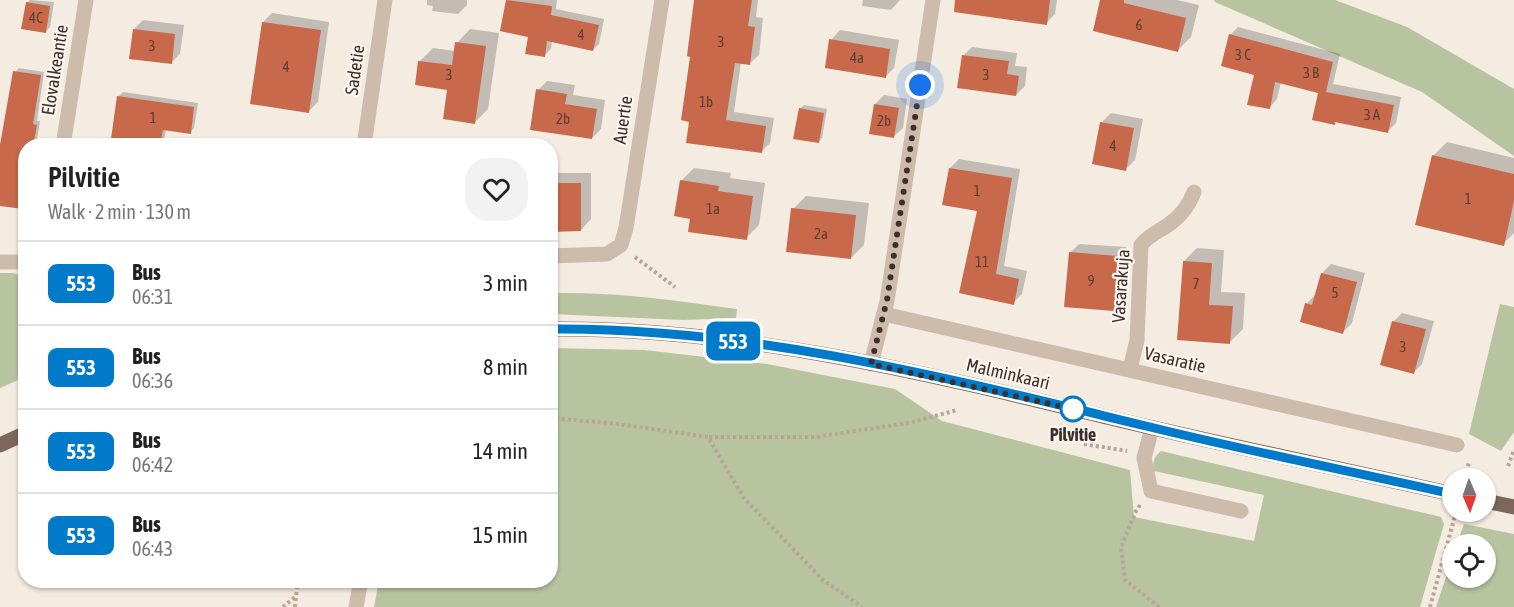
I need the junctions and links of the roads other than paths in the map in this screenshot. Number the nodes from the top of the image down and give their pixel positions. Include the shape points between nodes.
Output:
1 (86, 0) edge
2 (385, 0) edge
3 (662, 0) edge
4 (933, 0) edge
5 (64, 138) edge
6 (365, 138) edge
7 (1194, 192) dead end
8 (558, 256) edge
9 (0, 262) edge
10 (18, 262) edge
11 (884, 314) junction
12 (558, 329) edge
13 (871, 364) junction
14 (1130, 369) junction
15 (1152, 428) junction
16 (18, 436) edge
17 (0, 444) edge
18 (1457, 445) dead end
19 (1442, 492) edge
20 (1496, 503) edge
21 (1514, 507) edge
22 (1241, 512) dead end
23 (360, 588) edge
24 (356, 607) edge

1 - 5 street, Elovalkeantie
2 - 6 street, Sadetie
3 - 8 street, Auertie via 621,245 607,254
4 - 11 street
7 - 14 street, Vasarakuja via 1189,205 1170,224 1141,245 1137,340
9 - 10 street
11 - 13 street
11 - 14 street, Vasaratie
12 - 13 main road, Malminkaari via 609,328 747,343
13 - 15 main road, Malminkaari
14 - 18 street, Vasaratie
15 - 19 main road, Malminkaari
15 - 22 street via 1144,458 1151,491
16 - 17 main road
20 - 21 main road
23 - 24 street

